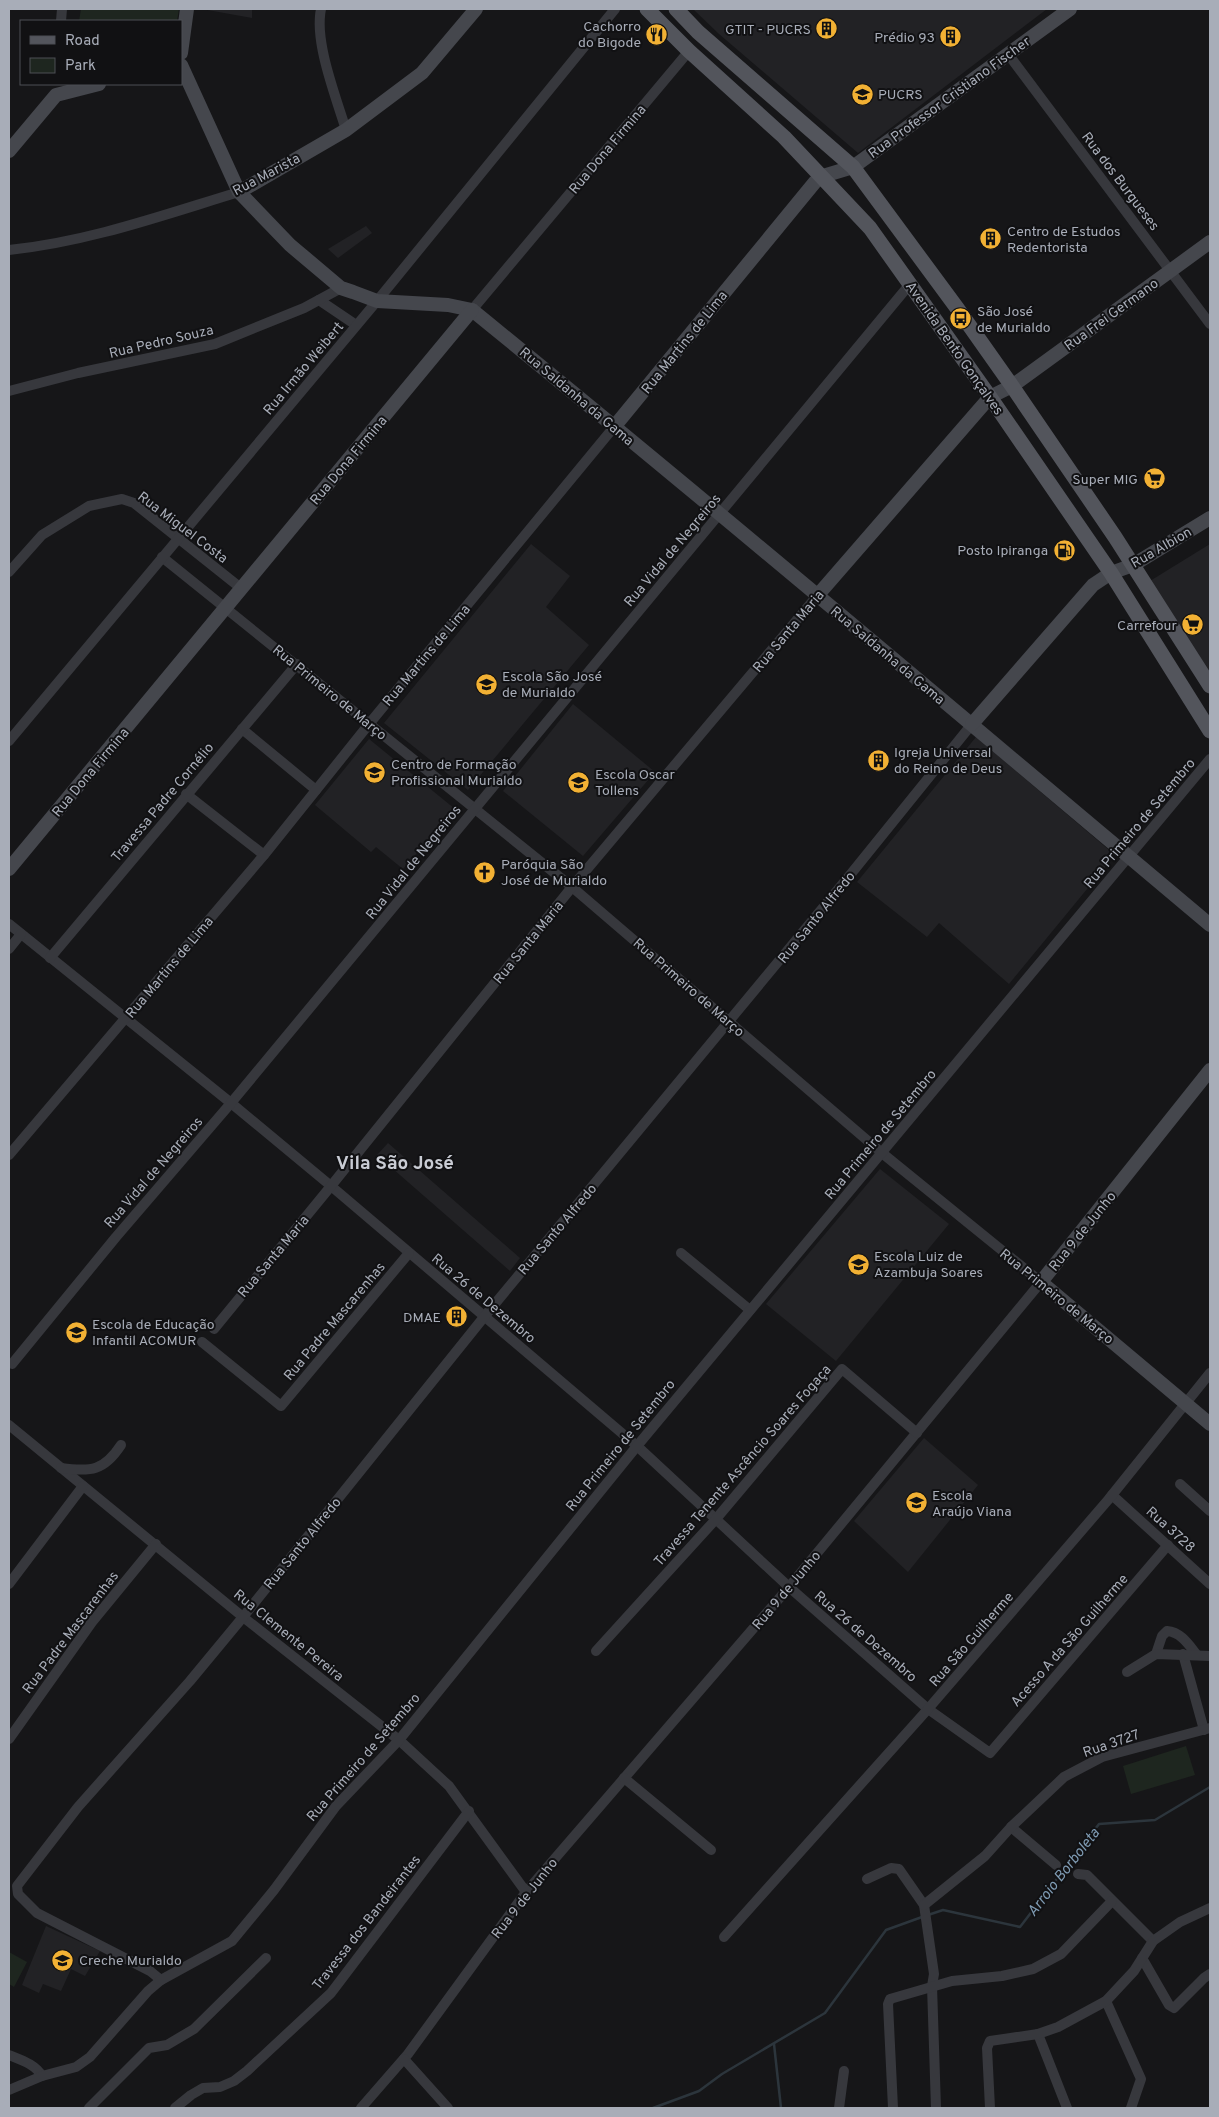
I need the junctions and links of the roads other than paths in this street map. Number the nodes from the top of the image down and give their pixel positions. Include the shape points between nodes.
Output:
1 (187, 9) edge
2 (321, 9) edge
3 (476, 9) edge
4 (615, 9) edge
5 (647, 9) edge
6 (676, 9) edge
7 (1070, 9) edge
8 (182, 46) edge
9 (688, 52) junction
10 (1008, 54) junction
11 (182, 67) edge
12 (90, 85) edge
13 (56, 89) edge
14 (346, 130) junction
15 (9, 151) edge
16 (853, 166) junction
17 (823, 176) junction
18 (239, 192) junction
19 (1210, 242) edge
20 (9, 250) edge
21 (1171, 270) junction
22 (910, 284) junction
23 (341, 288) junction
24 (320, 300) junction
25 (376, 301) junction
26 (472, 310) junction
27 (1210, 324) edge
28 (356, 325) junction
29 (1012, 386) junction
30 (9, 391) edge
31 (990, 398) junction
32 (614, 427) junction
33 (721, 513) junction
34 (1210, 518) edge
35 (178, 539) junction
36 (162, 557) junction
37 (1133, 565) junction
38 (9, 572) edge
39 (1110, 573) junction
40 (242, 589) junction
41 (817, 596) junction
42 (226, 608) junction
43 (297, 664) junction
44 (1210, 686) edge
45 (369, 724) junction
46 (972, 724) junction
47 (242, 729) junction
48 (1210, 732) edge
49 (9, 741) edge
50 (1210, 759) edge
51 (316, 790) junction
52 (186, 794) junction
53 (474, 808) junction
54 (264, 855) junction
55 (1128, 856) junction
56 (9, 869) edge
57 (572, 887) junction
58 (9, 924) edge
59 (1210, 925) edge
60 (21, 934) junction
61 (9, 949) edge
62 (50, 958) junction
63 (126, 1018) junction
64 (729, 1022) junction
65 (1210, 1070) edge
66 (231, 1103) junction
67 (882, 1153) junction
68 (9, 1155) edge
69 (331, 1186) junction
70 (681, 1252) dead end
71 (409, 1253) junction
72 (1041, 1282) junction
73 (750, 1310) junction
74 (484, 1317) junction
75 (214, 1329) dead end
76 (202, 1342) dead end
77 (12, 1364) dead end
78 (1210, 1373) edge
79 (1186, 1402) junction
80 (1210, 1424) edge
81 (9, 1425) edge
82 (917, 1433) junction
83 (121, 1445) dead end
84 (637, 1446) junction
85 (61, 1468) junction
86 (1180, 1484) dead end
87 (83, 1486) junction
88 (1112, 1495) junction
89 (1210, 1511) edge
90 (716, 1519) junction
91 (156, 1544) junction
92 (1168, 1545) junction
93 (9, 1584) edge
94 (1210, 1584) edge
95 (789, 1588) junction
96 (243, 1617) junction
97 (596, 1651) dead end
98 (1156, 1654) junction
99 (1183, 1654) junction
100 (1197, 1654) junction
101 (1210, 1656) edge
102 (1127, 1672) dead end
103 (928, 1709) junction
104 (1207, 1729) edge
105 (9, 1739) edge
106 (399, 1740) junction
107 (990, 1753) joint
108 (624, 1778) junction
109 (469, 1811) junction
110 (1011, 1827) junction
111 (711, 1850) dead end
112 (1056, 1865) dead end
113 (1078, 1874) dead end
114 (866, 1879) dead end
115 (526, 1892) junction
116 (1112, 1901) junction
117 (924, 1905) junction
118 (1210, 1908) edge
119 (724, 1937) dead end
120 (1153, 1941) junction
121 (266, 1958) dead end
122 (1142, 1958) junction
123 (1210, 1974) edge
124 (161, 1980) junction
125 (932, 1986) junction
126 (1106, 2001) junction
127 (1038, 2034) junction
128 (9, 2054) edge
129 (404, 2059) junction
130 (844, 2070) dead end
131 (42, 2076) junction
132 (9, 2090) edge
133 (89, 2108) edge
134 (175, 2108) edge
135 (361, 2108) edge
136 (448, 2108) edge
137 (839, 2108) edge
138 (893, 2108) edge
139 (936, 2108) edge
140 (990, 2108) edge
141 (1067, 2108) edge
142 (1131, 2108) edge

1 - 8 street
2 - 14 street via 320,32
3 - 14 street, Rua Marista via 422,73
4 - 25 street, Rua Irmão Weibert
5 - 9 main road, Avenida Bento Gonçalves
6 - 16 main road, Avenida Bento Gonçalves via 698,32
7 - 10 street, Rua Professor Cristiano Fischer
9 - 17 main road, Avenida Bento Gonçalves
9 - 26 street, Rua Dona Firmina
10 - 16 street, Rua Professor Cristiano Fischer
10 - 21 street, Rua dos Burgueses
11 - 18 street
12 - 13 street
13 - 15 street
14 - 18 street, Rua Marista
16 - 17 street, Rua Professor Cristiano Fischer
16 - 29 main road, Avenida Bento Gonçalves
17 - 22 main road, Avenida Bento Gonçalves via 870,228
17 - 32 street, Rua Martins de Lima
18 - 20 street, Rua Marista via 119,229 44,247
18 - 23 street via 290,245
19 - 21 street, Rua Frei Germano
21 - 27 street, Rua dos Burgueses
21 - 29 street, Rua Frei Germano
22 - 31 main road, Avenida Bento Gonçalves
22 - 33 street, Rua Vidal de Negreiros
23 - 24 street, Rua Pedro Souza
23 - 25 street
24 - 28 street
24 - 30 street, Rua Pedro Souza via 215,344
25 - 26 street via 448,305
25 - 28 street, Rua Irmão Weibert
26 - 32 street, Rua Saldanha da Gama
26 - 40 street, Rua Dona Firmina
28 - 35 street, Rua Irmão Weibert
29 - 31 street, Rua Santa Maria
29 - 37 main road, Avenida Bento Gonçalves
31 - 39 main road, Avenida Bento Gonçalves
31 - 41 street, Rua Santa Maria
32 - 33 street, Rua Saldanha da Gama
32 - 45 street, Rua Martins de Lima
33 - 41 street, Rua Saldanha da Gama
33 - 53 street, Rua Vidal de Negreiros
34 - 37 street, Rua Albion
35 - 36 street, Rua Irmão Weibert
35 - 38 street, Rua Miguel Costa via 134,504 122,499 89,506 42,535
35 - 40 street, Rua Miguel Costa
36 - 42 street, Rua Primeiro de Março
36 - 49 street, Rua Irmão Weibert
37 - 39 street, Rua Albion
37 - 44 main road, Avenida Bento Gonçalves
39 - 46 street, Rua Santo Alfredo via 1093,585
39 - 48 main road, Avenida Bento Gonçalves
40 - 42 street, Rua Dona Firmina
41 - 46 street, Rua Saldanha da Gama
41 - 57 street, Rua Santa Maria
42 - 43 street, Rua Primeiro de Março
42 - 56 street, Rua Dona Firmina
43 - 45 street, Rua Primeiro de Março
43 - 47 street, Travessa Padre Cornélio
45 - 51 street, Rua Martins de Lima
45 - 53 street, Rua Primeiro de Março
46 - 55 street, Rua Saldanha da Gama
46 - 64 street, Rua Santo Alfredo
47 - 51 street
47 - 52 street, Travessa Padre Cornélio
50 - 55 street, Rua Primeiro de Setembro
51 - 54 street, Rua Martins de Lima
52 - 54 street
52 - 62 street, Travessa Padre Cornélio
53 - 57 street, Rua Primeiro de Março
53 - 66 street, Rua Vidal de Negreiros
54 - 63 street, Rua Martins de Lima
55 - 59 street, Rua Saldanha da Gama
55 - 67 street, Rua Primeiro de Setembro
57 - 64 street, Rua Primeiro de Março
57 - 69 street, Rua Santa Maria
58 - 60 street, Rua 26 de Dezembro
60 - 61 street
60 - 62 street, Rua 26 de Dezembro
62 - 63 street, Rua 26 de Dezembro
63 - 66 street, Rua 26 de Dezembro
63 - 68 street, Rua Martins de Lima
64 - 67 street, Rua Primeiro de Março
64 - 74 street, Rua Santo Alfredo
65 - 72 street, Rua 9 de Junho
66 - 69 street, Rua 26 de Dezembro
66 - 77 street, Rua Vidal de Negreiros
67 - 72 street, Rua Primeiro de Março
67 - 73 street, Rua Primeiro de Setembro
69 - 71 street, Rua 26 de Dezembro
69 - 75 street, Rua Santa Maria
70 - 73 street
71 - 74 street, Rua 26 de Dezembro
71 - 76 street, Rua Padre Mascarenhas via 281,1406
72 - 79 street, Rua Primeiro de Março
72 - 82 street, Rua 9 de Junho
73 - 84 street, Rua Primeiro de Setembro
74 - 84 street, Rua 26 de Dezembro
74 - 96 street, Rua Santo Alfredo
78 - 79 street, Rua São Guilherme
79 - 80 street, Rua Primeiro de Março
79 - 88 street, Rua São Guilherme
81 - 85 street, Rua Clemente Pereira
82 - 90 street, Travessa Tenente Ascêncio Soares Fogaça via 842,1369
82 - 95 street, Rua 9 de Junho
83 - 85 street via 101,1467 81,1471
84 - 90 street, Rua 26 de Dezembro
84 - 106 street, Rua Primeiro de Setembro
85 - 87 street, Rua Clemente Pereira
86 - 89 street
87 - 91 street, Rua Clemente Pereira
87 - 93 street
88 - 92 street, Rua 3728
88 - 103 street, Rua São Guilherme
90 - 95 street, Rua 26 de Dezembro
90 - 97 street, Travessa Tenente Ascêncio Soares Fogaça
91 - 96 street, Rua Clemente Pereira
91 - 105 street, Rua Padre Mascarenhas via 92,1622
92 - 94 street, Rua 3728
92 - 107 street, Acesso A da São Guilherme
95 - 103 street, Rua 26 de Dezembro
95 - 108 street, Rua 9 de Junho
96 - 106 street, Rua Clemente Pereira
96 - 124 street, Rua Santo Alfredo via 78,1807 18,1886 18,1894 37,1913 150,1970
98 - 99 street
98 - 100 street via 1162,1636 1168,1631 1175,1632
98 - 102 street
99 - 100 street
99 - 104 street
100 - 101 street
103 - 107 street, Rua 26 de Dezembro
103 - 119 street, Rua São Guilherme
104 - 110 street, Rua 3727 via 1102,1758 1064,1777
106 - 109 street, Rua Clemente Pereira via 449,1786
106 - 124 street, Rua Primeiro de Setembro via 336,1806 232,1941
108 - 111 street
108 - 115 street, Rua 9 de Junho
109 - 115 street, Rua Clemente Pereira
109 - 134 street, Travessa dos Bandeirantes via 331,1993 234,2081 220,2087 203,2088
110 - 112 street
110 - 117 street, Rua 3727 via 985,1856
113 - 116 street via 1087,1875
114 - 117 street via 891,1868 899,1869
115 - 129 street, Rua 9 de Junho
116 - 120 street
116 - 125 street via 1061,1954 1033,1969
117 - 125 street via 934,1974
118 - 120 street via 1180,1922
120 - 122 street
121 - 133 street via 194,2029 167,2044 149,2048
122 - 123 street via 1171,2008 1178,2007
122 - 126 street
124 - 131 street, Rua Primeiro de Setembro via 90,2057 76,2067
125 - 138 street via 890,1999 888,2004
125 - 139 street
126 - 127 street
126 - 142 street via 1141,2079
127 - 140 street via 990,2041 987,2048
127 - 141 street
128 - 131 street via 30,2064
129 - 135 street, Rua 9 de Junho
129 - 136 street
130 - 137 street
131 - 132 street, Rua Primeiro de Setembro

